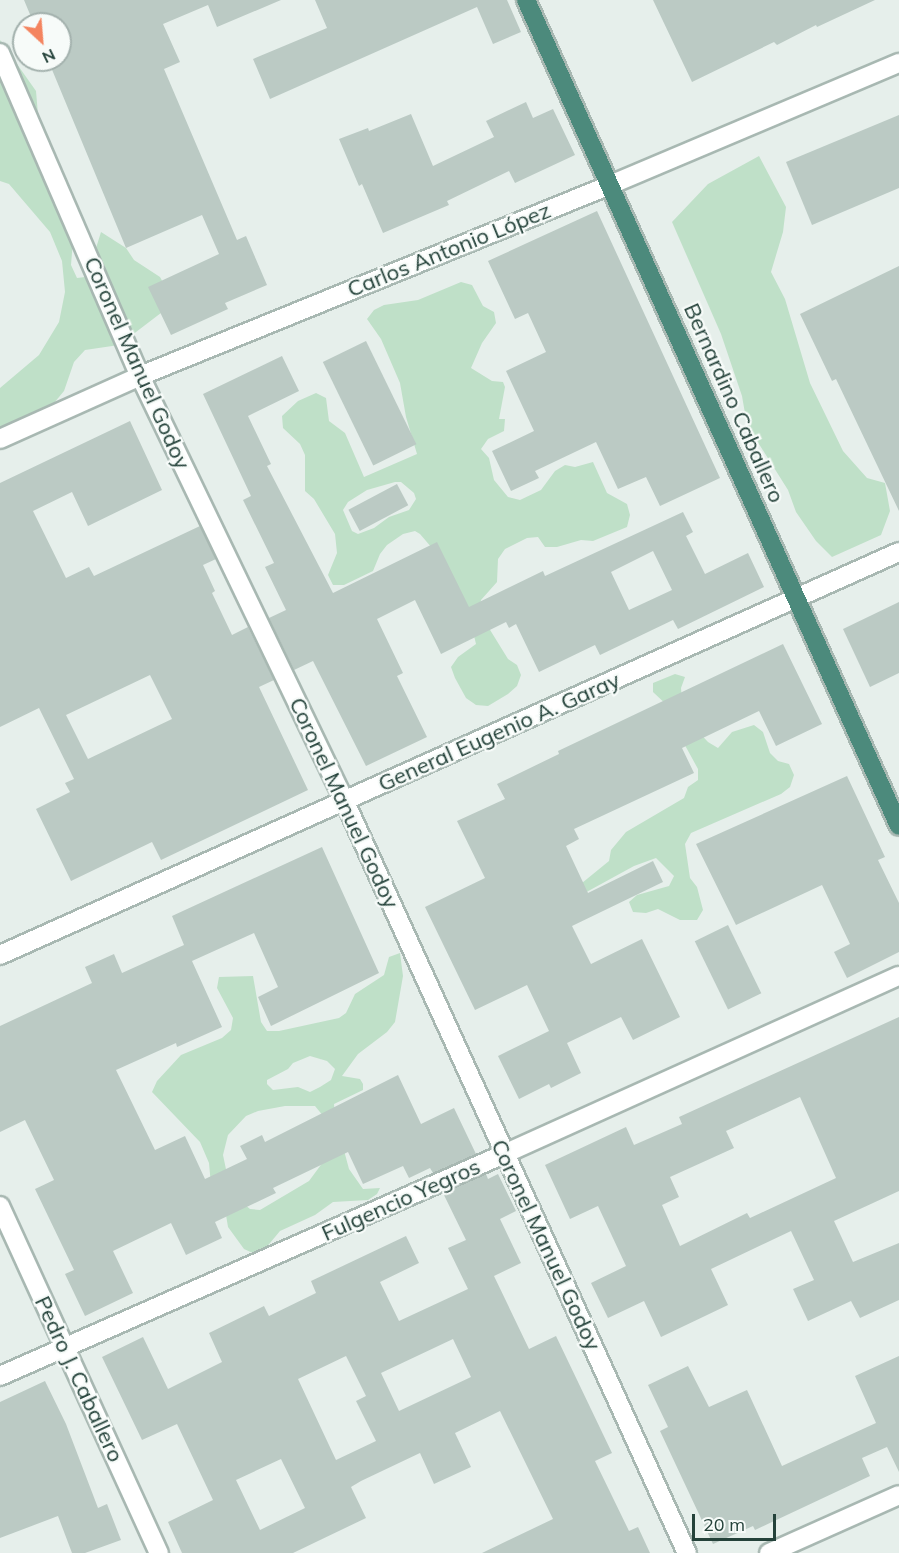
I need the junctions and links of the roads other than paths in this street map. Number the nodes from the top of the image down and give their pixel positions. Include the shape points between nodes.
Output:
1 (526, 0) edge
2 (0, 53) edge
3 (899, 63) edge
4 (610, 185) junction
5 (140, 376) junction
6 (0, 439) edge
7 (899, 552) edge
8 (795, 598) junction
9 (345, 802) junction
10 (899, 826) edge
11 (0, 955) edge
12 (899, 976) edge
13 (504, 1154) junction
14 (0, 1206) edge
15 (65, 1347) junction
16 (0, 1376) edge
17 (899, 1495) edge
18 (159, 1553) edge
19 (687, 1553) edge
20 (769, 1553) edge

1 - 4 highway, Bernardino Caballero
2 - 5 street, Coronel Manuel Godoy
3 - 4 street, Carlos Antonio López
4 - 5 street, Carlos Antonio López
4 - 8 highway, Bernardino Caballero
5 - 6 street, Carlos Antonio López
5 - 9 street, Coronel Manuel Godoy
7 - 8 street, General Eugenio A. Garay
8 - 9 street, General Eugenio A. Garay
8 - 10 highway, Bernardino Caballero
9 - 11 street, General Eugenio A. Garay
9 - 13 street, Coronel Manuel Godoy
12 - 13 street, Fulgencio Yegros
13 - 15 street, Fulgencio Yegros
13 - 19 street, Coronel Manuel Godoy
14 - 15 street, Pedro J. Caballero
15 - 16 street, Fulgencio Yegros
15 - 18 street, Pedro J. Caballero
17 - 20 street

